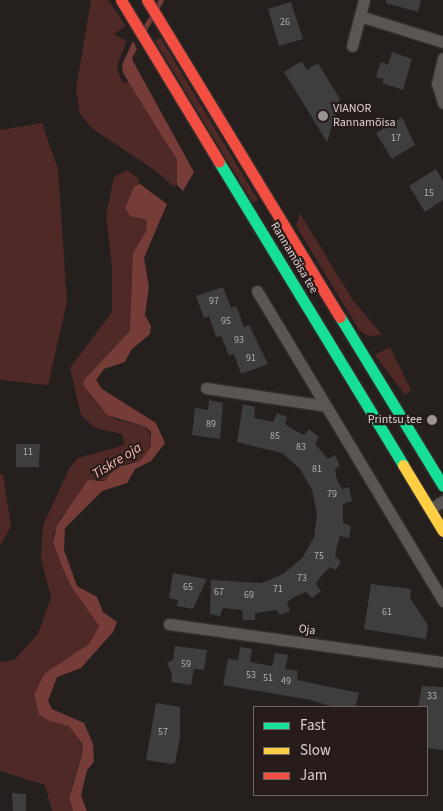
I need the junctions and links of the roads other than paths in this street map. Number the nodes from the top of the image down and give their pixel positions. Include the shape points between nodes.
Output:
1 (121, 0) edge
2 (147, 0) edge
3 (364, 0) edge
4 (360, 16) junction
5 (443, 42) edge
6 (352, 46) dead end
7 (443, 58) edge
8 (443, 103) edge
9 (257, 291) dead end
10 (206, 388) dead end
11 (326, 406) junction
12 (443, 486) edge
13 (443, 501) edge
14 (430, 509) junction
15 (443, 531) edge
16 (443, 601) edge
17 (169, 624) dead end
18 (443, 662) edge

1 - 14 main road, Rannamõisa tee
2 - 12 main road, Rannamõisa tee
3 - 4 street
4 - 5 street
4 - 6 street
7 - 8 street via 437,83
9 - 11 street
10 - 11 street
11 - 16 street
13 - 14 street
14 - 15 main road, Rannamõisa tee
17 - 18 street, Oja

